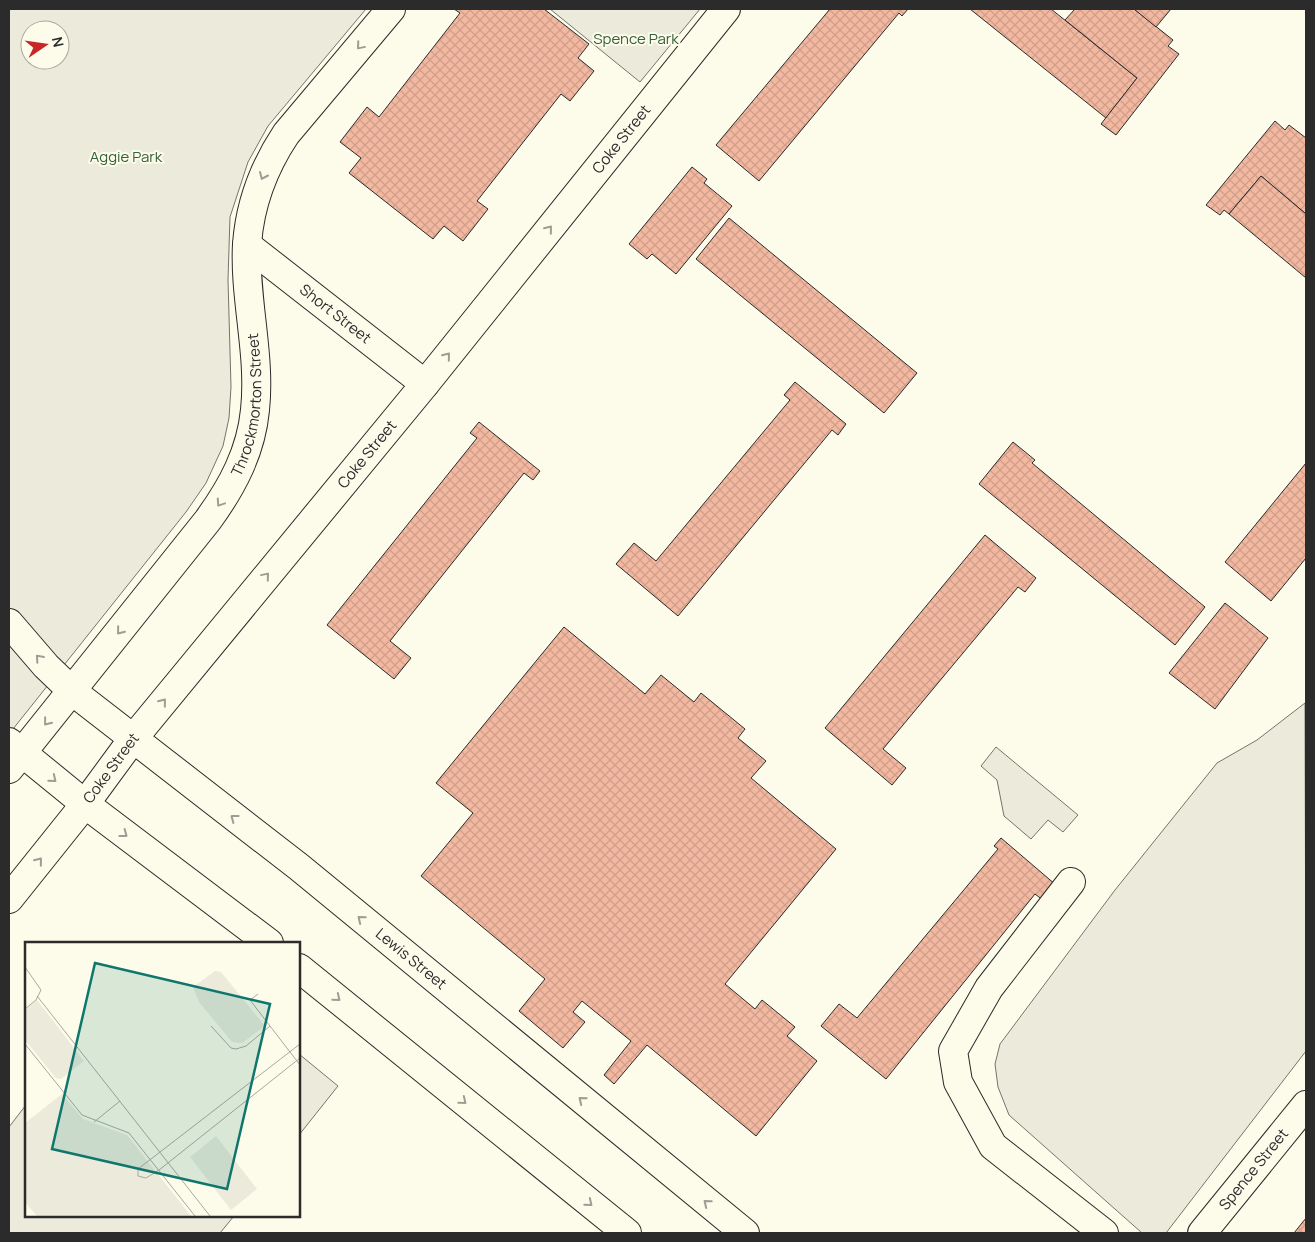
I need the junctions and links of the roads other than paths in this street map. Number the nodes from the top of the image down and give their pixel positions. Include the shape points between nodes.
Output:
1 (391, 9) edge
2 (726, 9) edge
3 (247, 245) junction
4 (425, 384) junction
5 (9, 623) edge
6 (72, 691) junction
7 (132, 740) junction
8 (13, 755) edge
9 (85, 804) junction
10 (1071, 882) dead end
11 (9, 899) edge
12 (268, 942) edge
13 (300, 969) edge
14 (1306, 1105) edge
15 (626, 1233) edge
16 (745, 1233) edge
17 (1104, 1233) edge
18 (1202, 1233) edge

1 -> 3 street, Throckmorton Street via 295,122 277,148 259,186
4 -> 2 street, Coke Street
3 - 4 street, Short Street
3 -> 6 street, Throckmorton Street via 256,395 242,462 208,520
7 -> 4 street, Coke Street
6 -> 5 street, Lewis Street
6 - 7 street, Lewis Street
6 -> 8 street, Throckmorton Street
7 - 9 street, Coke Street
16 -> 7 street, Lewis Street via 299,867
8 -> 9 street
11 -> 9 street, Coke Street
9 -> 12 street
10 - 17 street via 989,988 953,1051 958,1082 993,1146
13 -> 15 street
14 - 18 street, Spence Street

